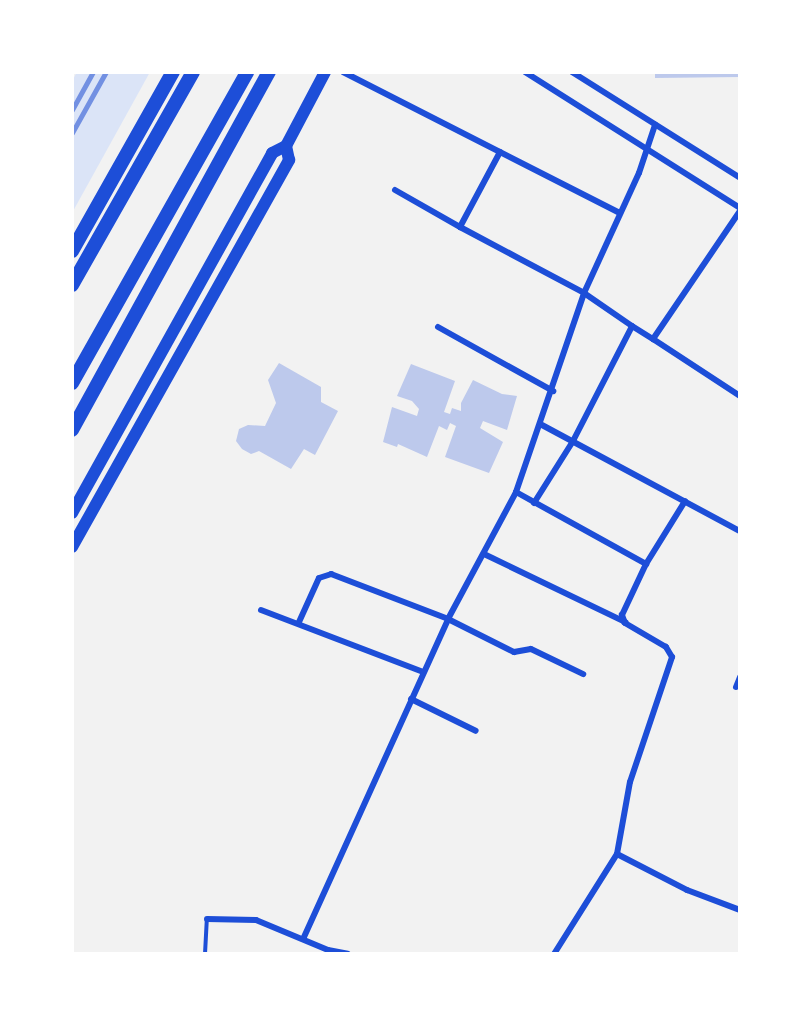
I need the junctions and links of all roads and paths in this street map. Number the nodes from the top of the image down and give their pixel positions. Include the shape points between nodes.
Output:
1 (173, 72) edge
2 (193, 72) edge
3 (247, 72) edge
4 (269, 72) edge
5 (325, 72) edge
6 (343, 72) edge
7 (525, 72) edge
8 (572, 72) edge
9 (655, 124) junction
10 (286, 146) junction
11 (646, 150) junction
12 (500, 152) junction
13 (740, 178) edge
14 (395, 190) dead end
15 (740, 209) edge
16 (618, 212) junction
17 (460, 227) junction
18 (72, 250) edge
19 (72, 285) edge
20 (584, 293) junction
21 (632, 326) junction
22 (438, 327) dead end
23 (653, 339) junction
24 (72, 382) edge
25 (553, 391) junction
26 (740, 396) edge
27 (542, 425) junction
28 (72, 430) edge
29 (573, 441) junction
30 (516, 492) junction
31 (685, 501) junction
32 (534, 503) junction
33 (72, 513) edge
34 (740, 531) edge
35 (72, 547) edge
36 (484, 554) junction
37 (646, 564) junction
38 (261, 610) dead end
39 (448, 619) junction
40 (299, 622) junction
41 (625, 623) junction
42 (423, 672) junction
43 (582, 674) dead end
44 (740, 677) edge
45 (736, 687) dead end
46 (411, 699) junction
47 (476, 731) dead end
48 (617, 854) junction
49 (740, 910) edge
50 (207, 919) joint
51 (304, 937) junction
52 (205, 954) edge
53 (348, 954) edge
54 (554, 954) edge

1 - 18 highway
2 - 19 highway
3 - 24 highway
4 - 28 highway
5 - 10 main road
6 - 12 street
7 - 11 street
8 - 9 street
9 - 11 street
9 - 13 street
10 - 33 main road via 272,153
10 - 35 main road via 289,160
11 - 15 street
11 - 16 street
12 - 16 street
12 - 17 street
14 - 17 street
15 - 23 street
16 - 20 street
17 - 20 street
20 - 21 street
20 - 25 street
21 - 23 street
21 - 29 street
22 - 25 street
23 - 26 street
25 - 27 street
27 - 29 street
27 - 30 street
29 - 31 street
29 - 32 street
30 - 32 street
30 - 36 street
31 - 34 street
31 - 37 street
32 - 37 street
36 - 39 street
36 - 41 street
37 - 41 street via 622,615
38 - 40 street
39 - 40 street via 324,574
39 - 42 street
39 - 43 street via 514,652 531,649
40 - 42 street
41 - 48 street via 666,647 672,657 630,782
42 - 46 street
44 - 45 street
46 - 47 street
46 - 51 street
48 - 49 street via 687,890
48 - 54 street
50 - 51 street via 256,920
50 - 52 lane
51 - 53 street via 328,950

